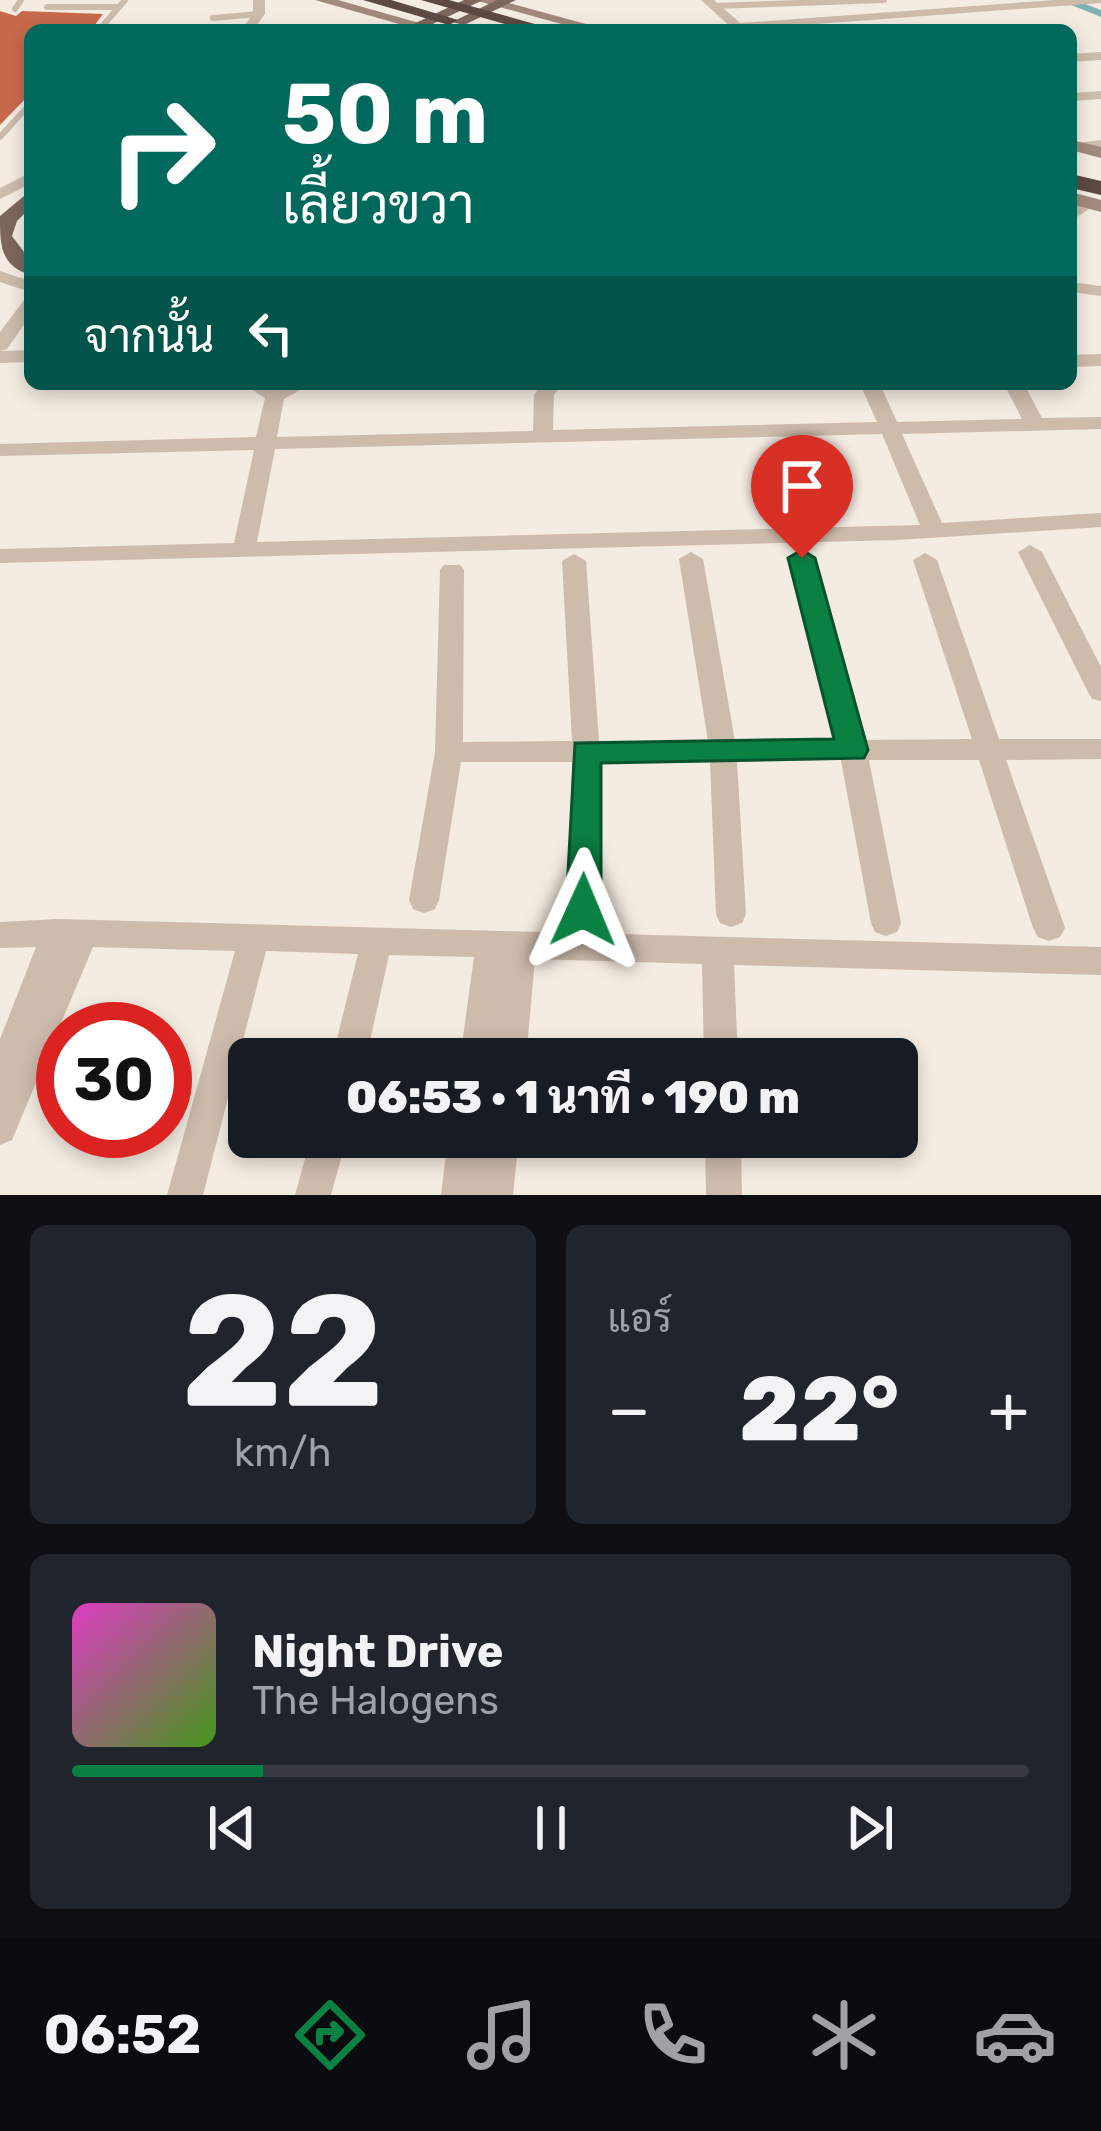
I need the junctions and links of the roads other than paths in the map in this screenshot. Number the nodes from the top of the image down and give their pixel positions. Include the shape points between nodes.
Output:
1 (21, 0) edge
2 (125, 0) edge
3 (322, 0) edge
4 (371, 0) edge
5 (429, 0) edge
6 (479, 0) edge
7 (509, 0) edge
8 (553, 0) edge
9 (884, 0) edge
10 (1101, 0) edge
11 (1084, 2) edge
12 (711, 3) edge
13 (48, 6) edge
14 (259, 7) edge
15 (116, 8) junction
16 (15, 9) dead end
17 (213, 18) dead end
18 (104, 24) edge
19 (416, 24) edge
20 (422, 24) edge
21 (453, 24) edge
22 (464, 24) edge
23 (523, 24) edge
24 (577, 24) edge
25 (596, 24) edge
26 (735, 24) edge
27 (790, 24) edge
28 (24, 111) edge
29 (0, 137) edge
30 (24, 203) edge
31 (24, 265) edge
32 (24, 314) edge
33 (0, 345) edge
34 (264, 390) edge
35 (288, 390) edge
36 (548, 390) edge
37 (873, 390) edge
38 (1017, 390) edge
39 (274, 396) junction
40 (1101, 423) edge
41 (1035, 425) junction
42 (889, 428) junction
43 (543, 437) junction
44 (261, 444) junction
45 (0, 450) edge
46 (1101, 520) edge
47 (932, 527) junction
48 (244, 551) junction
49 (1030, 552) dead end
50 (0, 556) edge
51 (802, 558) dead end
52 (691, 559) dead end
53 (926, 560) dead end
54 (574, 561) dead end
55 (452, 570) dead end
56 (1101, 692) edge
57 (1101, 749) edge
58 (853, 750) junction
59 (992, 750) junction
60 (722, 751) junction
61 (448, 752) junction
62 (586, 752) junction
63 (424, 900) dead end
64 (583, 910) dead end
65 (730, 914) dead end
66 (886, 923) dead end
67 (1049, 928) dead end
68 (70, 933) junction
69 (0, 935) edge
70 (254, 937) junction
71 (376, 940) junction
72 (506, 944) junction
73 (718, 949) junction
74 (1101, 961) edge
75 (354, 1038) edge
76 (482, 1038) edge
77 (508, 1038) edge
78 (720, 1038) edge
79 (0, 1082) edge
80 (0, 1128) edge
81 (323, 1158) edge
82 (463, 1158) edge
83 (499, 1158) edge
84 (723, 1158) edge
85 (185, 1195) edge
86 (313, 1195) edge
87 (459, 1195) edge
88 (495, 1195) edge
89 (724, 1195) edge

1 - 16 lane
2 - 15 lane
3 - 19 main road
4 - 22 highway
5 - 23 highway
6 - 20 main road
6 - 24 main road
7 - 21 main road
8 - 25 main road
9 - 12 lane
10 - 11 street
11 - 27 street
12 - 26 street
13 - 15 lane
14 - 17 lane
15 - 18 lane
28 - 29 lane
30 - 31 main road via 2,236
32 - 33 street
34 - 39 street
35 - 39 street
36 - 43 street
37 - 42 street
38 - 41 street
39 - 44 street
40 - 41 street
41 - 42 street
42 - 43 street
42 - 47 street
43 - 44 street
44 - 45 street
44 - 48 street
46 - 47 street
47 - 48 street
48 - 50 street
49 - 56 street
51 - 58 street
52 - 60 street
53 - 59 street
54 - 62 street
55 - 61 street
57 - 59 street
58 - 59 street
58 - 60 street
58 - 66 street
59 - 67 street
60 - 62 street
60 - 65 street
61 - 62 street
61 - 63 street
62 - 64 street
68 - 69 street
68 - 70 street
68 - 79 street
68 - 80 street
70 - 71 street
70 - 85 street
71 - 72 street
71 - 75 street
72 - 73 street
72 - 76 street
72 - 77 street
73 - 74 street
73 - 78 street
81 - 86 street
82 - 87 street
83 - 88 street
84 - 89 street

